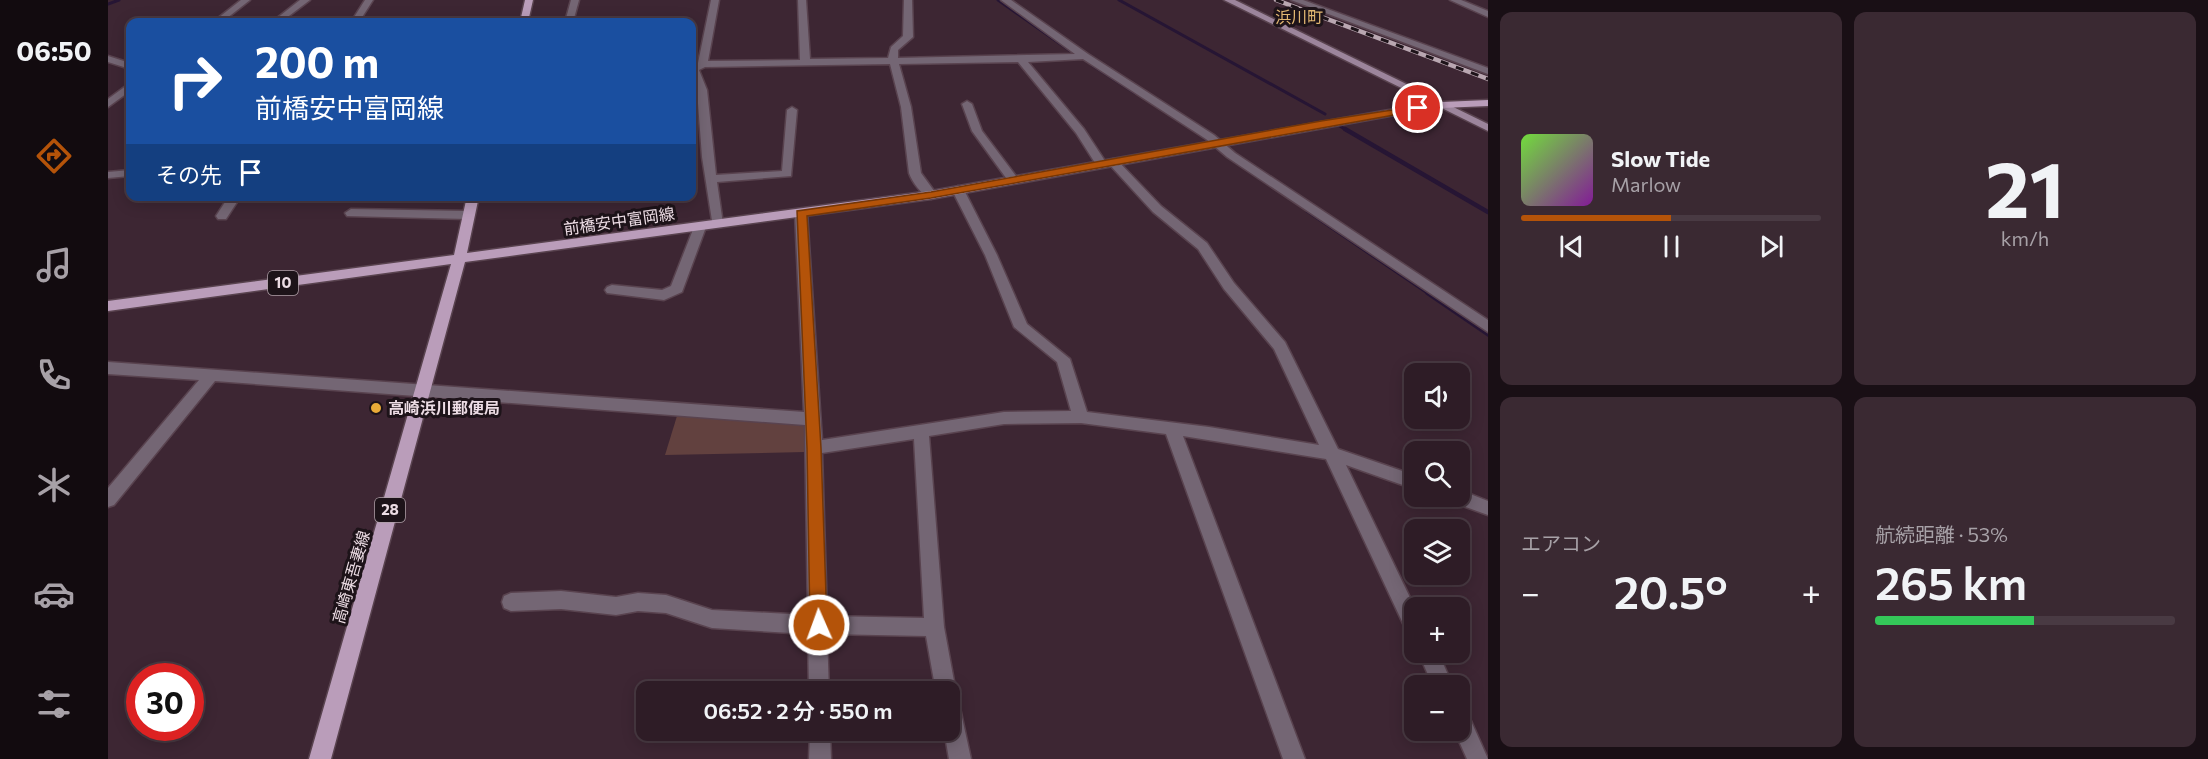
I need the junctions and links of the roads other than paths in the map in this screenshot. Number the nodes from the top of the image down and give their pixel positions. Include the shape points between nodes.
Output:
1 (246, 0) edge
2 (306, 0) edge
3 (369, 0) edge
4 (529, 0) edge
5 (575, 0) edge
6 (715, 0) edge
7 (802, 0) edge
8 (908, 0) edge
9 (1005, 0) edge
10 (1228, 0) edge
11 (1295, 0) edge
12 (1454, 0) edge
13 (1488, 14) edge
14 (223, 18) edge
15 (281, 18) edge
16 (358, 18) edge
17 (525, 18) edge
18 (570, 18) edge
19 (1085, 56) junction
20 (108, 59) edge
21 (1021, 59) junction
22 (892, 60) junction
23 (806, 61) junction
24 (126, 65) edge
25 (696, 67) edge
26 (1488, 71) edge
27 (126, 89) edge
28 (1488, 103) edge
29 (108, 104) edge
30 (967, 104) dead end
31 (1442, 105) junction
32 (792, 110) dead end
33 (1488, 128) edge
34 (1216, 143) junction
35 (1107, 163) junction
36 (126, 173) edge
37 (108, 175) edge
38 (711, 179) junction
39 (1013, 180) junction
40 (958, 190) junction
41 (931, 195) junction
42 (232, 201) edge
43 (471, 201) edge
44 (351, 213) dead end
45 (801, 213) junction
46 (222, 216) dead end
47 (467, 216) junction
48 (717, 224) junction
49 (700, 227) junction
50 (459, 260) junction
51 (612, 290) dead end
52 (108, 306) edge
53 (1488, 327) edge
54 (108, 368) edge
55 (211, 376) junction
56 (424, 390) junction
57 (1081, 417) junction
58 (813, 419) junction
59 (1172, 429) junction
60 (921, 431) junction
61 (814, 448) junction
62 (1333, 454) junction
63 (1404, 479) edge
64 (108, 500) edge
65 (1470, 501) edge
66 (1488, 508) edge
67 (511, 602) dead end
68 (1404, 604) edge
69 (819, 625) junction
70 (934, 627) junction
71 (819, 681) edge
72 (944, 681) edge
73 (820, 741) edge
74 (956, 741) edge
75 (1470, 741) edge
76 (320, 759) edge
77 (820, 759) edge
78 (960, 759) edge
79 (1294, 759) edge
80 (1478, 759) edge

1 - 14 street
2 - 15 street
3 - 16 street
4 - 17 main road
5 - 18 street
6 - 25 street
7 - 23 street
8 - 22 street via 908,37 894,49
9 - 19 street
10 - 31 street
11 - 26 street
12 - 13 street
19 - 21 street
19 - 34 street
20 - 24 street
21 - 22 street
21 - 35 street
22 - 23 street
22 - 41 street via 906,107 917,179
23 - 25 street
25 - 38 street
27 - 29 street
28 - 31 main road, 前橋安中富岡線 / 10
30 - 39 street via 977,131
31 - 33 street
31 - 34 main road, 前橋安中富岡線 / 10
32 - 38 street via 787,174
34 - 35 main road, 前橋安中富岡線 / 10
34 - 53 street
35 - 39 main road, 前橋安中富岡線 / 10
35 - 62 street via 1203,246 1229,286 1280,346
36 - 37 street
38 - 48 street
39 - 40 main road, 前橋安中富岡線 / 10
40 - 41 main road, 前橋安中富岡線 / 10
40 - 57 street via 1021,327 1063,359
41 - 45 main road, 前橋安中富岡線 / 10
42 - 46 street
43 - 47 main road, 高崎東吾妻線 / 28
44 - 47 street
45 - 48 main road, 前橋安中富岡線 / 10
45 - 58 street
47 - 50 main road, 高崎東吾妻線 / 28
48 - 49 main road, 前橋安中富岡線 / 10
49 - 50 main road, 前橋安中富岡線 / 10
49 - 51 street via 677,289 664,295
50 - 52 main road, 前橋安中富岡線 / 10
50 - 56 main road, 高崎東吾妻線 / 28
54 - 55 street
55 - 56 street
55 - 64 street
56 - 58 street
56 - 76 main road, 高崎東吾妻線 / 28
57 - 59 street
57 - 60 street via 1004,418
58 - 61 street
59 - 62 street
59 - 79 street
60 - 61 street
60 - 70 street
61 - 69 street
62 - 63 street
62 - 68 street
65 - 66 street
67 - 69 street via 666,604 712,619
69 - 70 street
69 - 71 street
70 - 72 street
73 - 77 street
74 - 78 street
75 - 80 street

